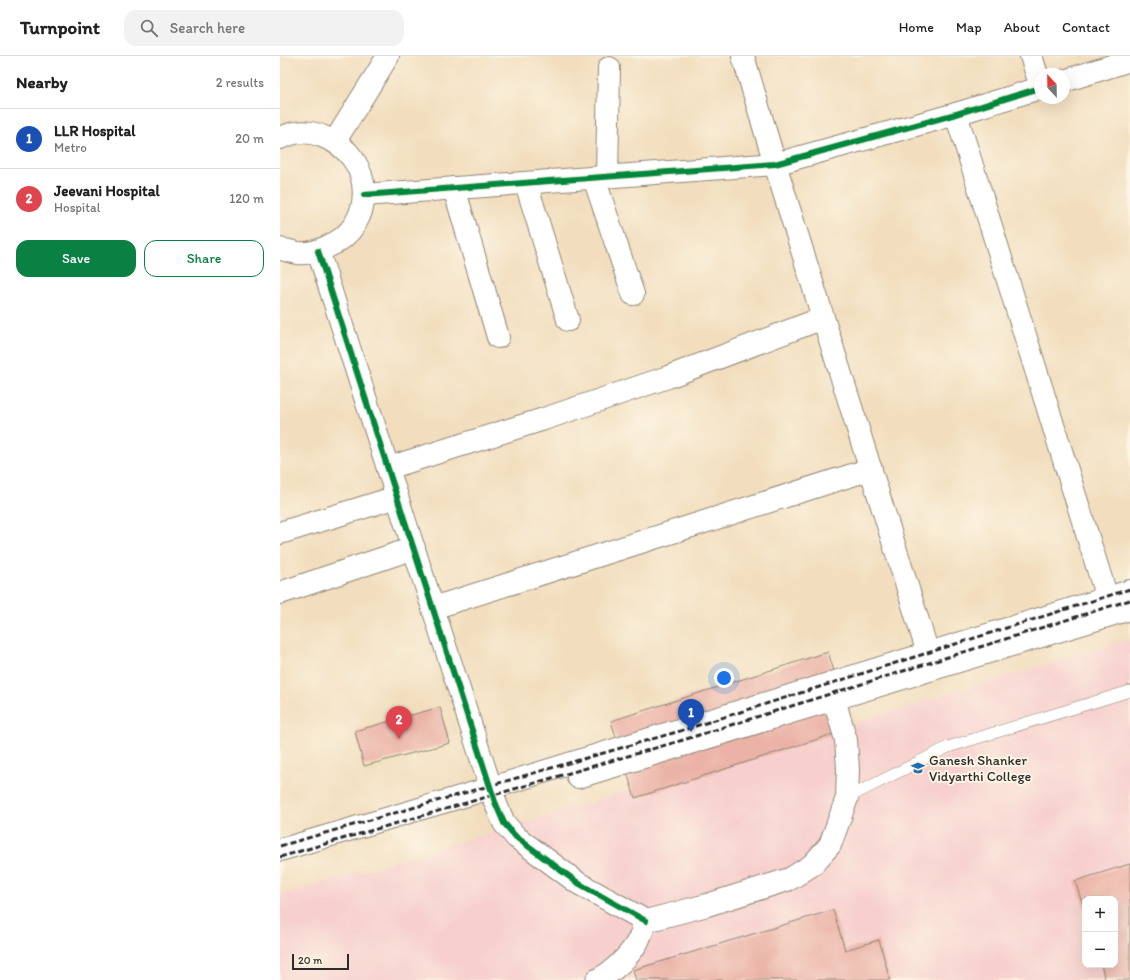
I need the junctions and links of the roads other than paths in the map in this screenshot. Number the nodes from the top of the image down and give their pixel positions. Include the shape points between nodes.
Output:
1 (388, 56) edge
2 (743, 56) edge
3 (1031, 56) edge
4 (1130, 60) edge
5 (609, 68) dead end
6 (1035, 68) edge
7 (1070, 79) edge
8 (1034, 90) edge
9 (956, 114) junction
10 (280, 138) edge
11 (335, 141) junction
12 (775, 164) junction
13 (601, 177) junction
14 (526, 183) junction
15 (454, 188) junction
16 (364, 195) junction
17 (280, 248) edge
18 (318, 251) junction
19 (633, 294) dead end
20 (823, 318) junction
21 (568, 320) dead end
22 (498, 336) dead end
23 (388, 468) junction
24 (871, 469) junction
25 (397, 498) junction
26 (280, 533) edge
27 (414, 548) junction
28 (1130, 591) edge
29 (280, 593) edge
30 (1107, 598) junction
31 (433, 608) junction
32 (1130, 609) edge
33 (1039, 628) junction
34 (928, 653) junction
35 (1130, 692) edge
36 (834, 699) junction
37 (493, 795) junction
38 (847, 798) junction
39 (280, 853) edge
40 (646, 921) junction
41 (597, 980) edge

1 - 11 street
2 - 12 street
3 - 6 street
4 - 7 street
5 - 13 street
8 - 9 street
9 - 12 street
9 - 30 street
10 - 11 street via 296,133 316,134
11 - 16 street via 348,151 357,164 363,179
12 - 13 street
12 - 20 street
13 - 14 street
13 - 19 street
14 - 15 street
14 - 21 street
15 - 16 street
15 - 22 street
16 - 18 street via 360,214 350,231 336,244
17 - 18 street via 299,253
18 - 23 street
20 - 23 street via 668,377
20 - 24 street
23 - 25 street
24 - 31 street
24 - 34 street
25 - 26 street
25 - 27 street
27 - 29 street
27 - 31 street
28 - 30 street
30 - 33 street
31 - 37 street
32 - 33 street
33 - 34 street
33 - 36 street
34 - 37 street
35 - 38 lane via 948,747
36 - 37 street
36 - 38 street via 846,740
37 - 39 street
37 - 40 street via 504,823 516,838 578,883
38 - 40 street via 830,845 812,865 790,879
40 - 41 street via 638,942 623,961

